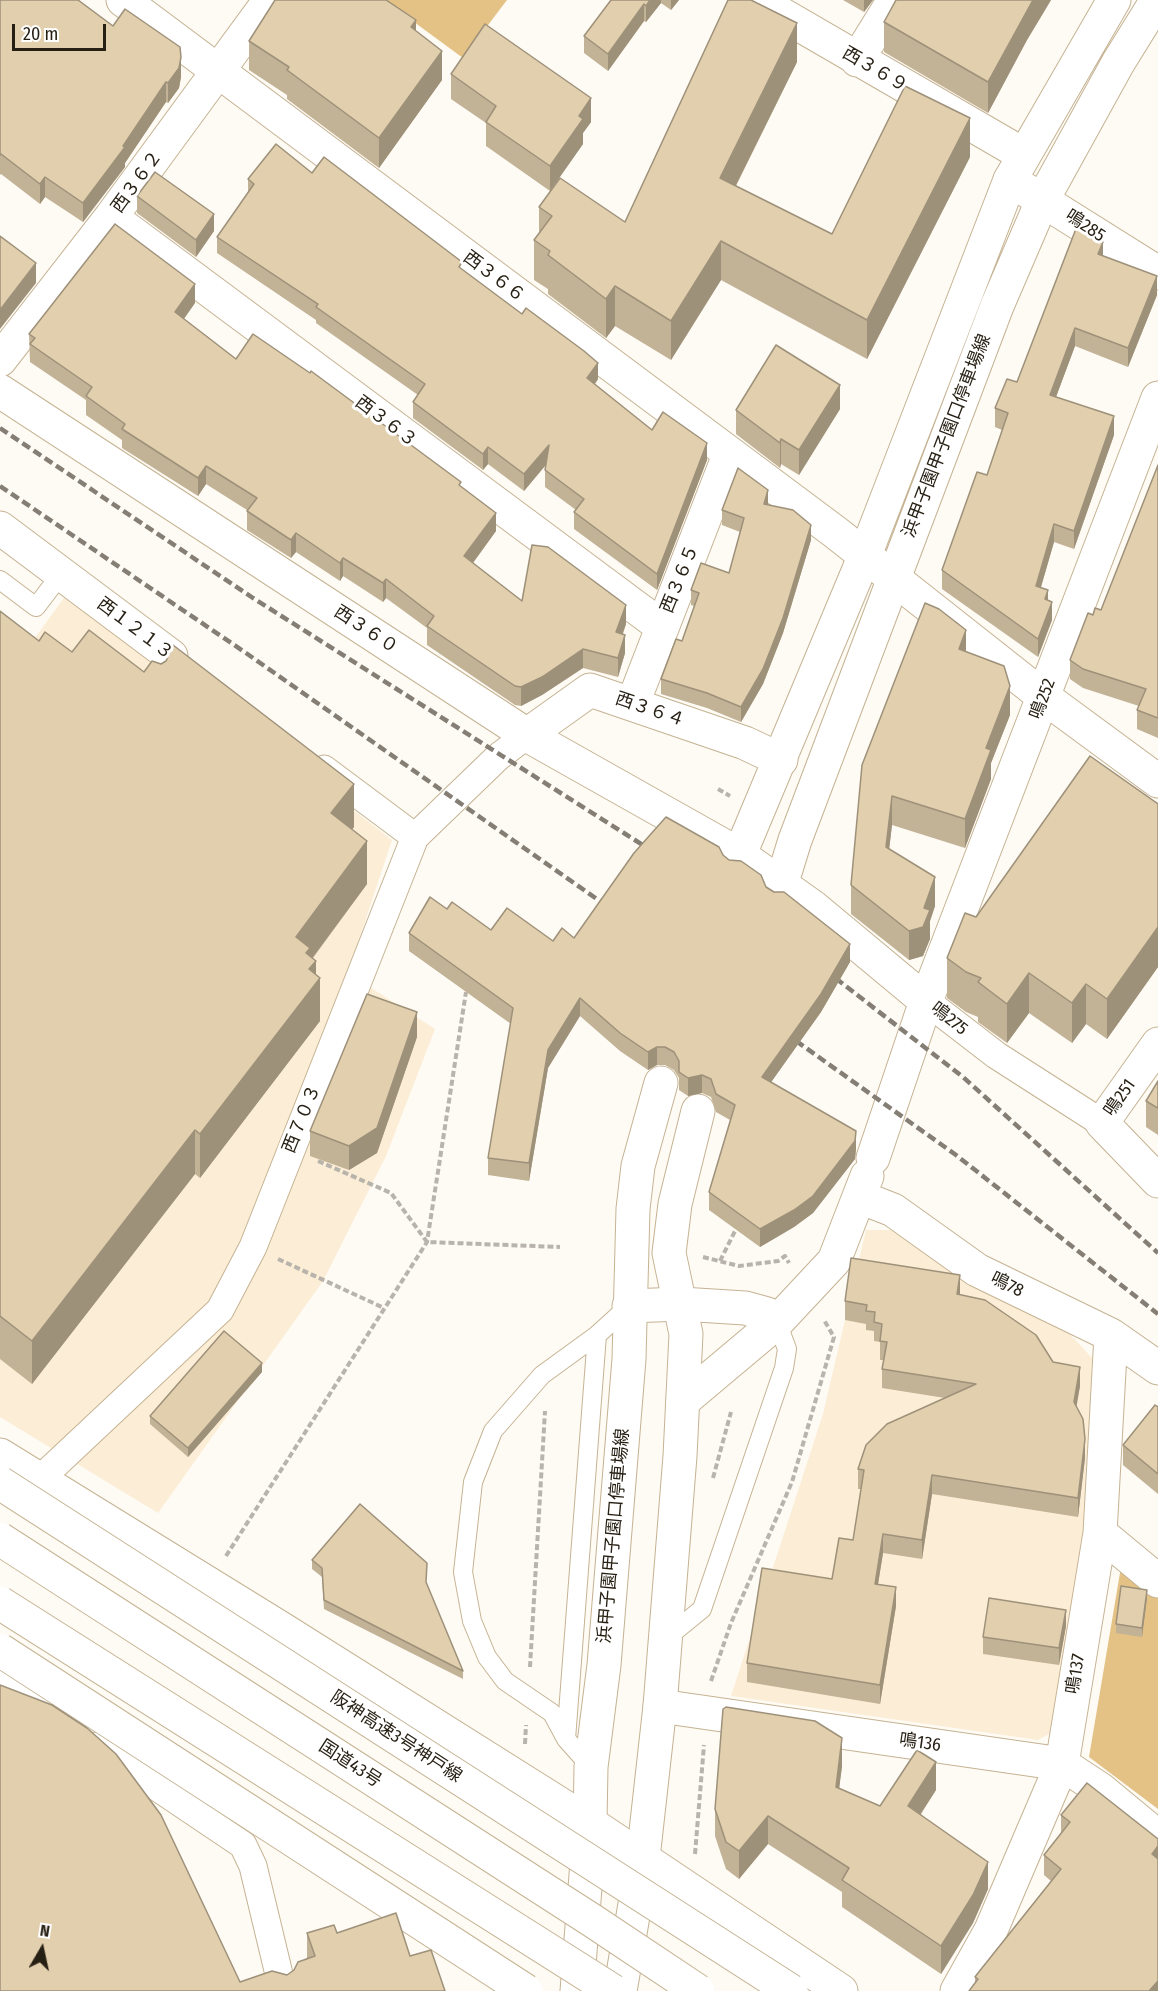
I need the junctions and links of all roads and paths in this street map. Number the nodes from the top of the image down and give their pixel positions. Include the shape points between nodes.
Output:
1 (123, 0) edge
2 (270, 0) edge
3 (757, 0) edge
4 (894, 0) edge
5 (1114, 0) edge
6 (1157, 0) edge
7 (857, 60) junction
8 (218, 69) junction
9 (1017, 168) junction
10 (1043, 199) junction
11 (111, 218) junction
12 (1158, 273) edge
13 (0, 360) edge
14 (0, 391) edge
15 (1158, 398) edge
16 (729, 455) junction
17 (0, 528) edge
18 (865, 555) junction
19 (61, 574) junction
20 (894, 579) junction
21 (0, 580) edge
22 (661, 626) junction
23 (176, 667) edge
24 (1044, 697) junction
25 (633, 703) junction
26 (527, 735) junction
27 (302, 753) edge
28 (781, 760) junction
29 (1158, 782) edge
30 (415, 837) junction
31 (738, 858) junction
32 (780, 888) junction
33 (466, 992) edge
34 (927, 1001) junction
35 (1158, 1044) edge
36 (661, 1083) dead end
37 (698, 1111) dead end
38 (1102, 1123) junction
39 (290, 1149) junction
40 (867, 1177) junction
41 (1158, 1181) edge
42 (736, 1229) edge
43 (427, 1242) junction
44 (253, 1247) junction
45 (560, 1247) dead end
46 (720, 1261) dead end
47 (681, 1304) junction
48 (629, 1306) junction
49 (384, 1308) junction
50 (777, 1322) junction
51 (597, 1335) junction
52 (1111, 1335) junction
53 (1158, 1368) edge
54 (683, 1401) junction
55 (545, 1407) dead end
56 (0, 1455) edge
57 (39, 1480) junction
58 (0, 1483) edge
59 (1100, 1533) junction
60 (0, 1539) edge
61 (222, 1564) dead end
62 (1158, 1581) edge
63 (0, 1603) edge
64 (664, 1640) junction
65 (0, 1650) edge
66 (0, 1656) edge
67 (530, 1670) dead end
68 (0, 1682) edge
69 (660, 1706) junction
70 (527, 1717) dead end
71 (566, 1739) junction
72 (525, 1753) dead end
73 (1062, 1764) junction
74 (591, 1767) junction
75 (590, 1823) junction
76 (1158, 1837) edge
77 (643, 1858) junction
78 (283, 1991) edge
79 (503, 1991) edge
80 (526, 1991) edge
81 (577, 1991) edge
82 (613, 1991) edge
83 (620, 1991) edge
84 (698, 1991) edge
85 (791, 1991) edge
86 (841, 1991) edge
87 (957, 1991) edge

1 - 8 main road, 西３６６
2 - 8 main road, 西３６２
3 - 7 main road, 西３６９
4 - 7 main road
5 - 9 main road, 浜甲子園甲子園口停車場線
6 - 10 main road, 浜甲子園甲子園口停車場線
7 - 9 main road, 西３６９
8 - 11 main road, 西３６２
8 - 16 main road, 西３６６
9 - 10 main road, 鳴285
9 - 18 main road, 浜甲子園甲子園口停車場線
10 - 12 main road, 鳴285
10 - 20 main road, 浜甲子園甲子園口停車場線 via 996,306
11 - 13 main road, 西３６２
11 - 22 main road, 西３６３
14 - 26 main road, 西３６０
15 - 24 main road, 鳴252
16 - 18 main road, 西３６６
16 - 22 main road, 西３６５
17 - 19 main road, 西１２１３
18 - 20 main road, 西３６６
18 - 28 main road, 浜甲子園甲子園口停車場線
19 - 21 lane via 36,607
19 - 23 main road, 西１２１３
20 - 24 main road, 西３６６
20 - 32 main road, 浜甲子園甲子園口停車場線
22 - 25 main road, 西３６５
24 - 29 main road, 西３６６
24 - 34 main road, 鳴252
25 - 26 main road, 西３６４ via 590,690
25 - 28 main road, 西３６４
26 - 30 street, 西７０３ via 498,757
26 - 31 main road, 西３６０
27 - 30 street
28 - 31 main road, 浜甲子園甲子園口停車場線
30 - 39 street, 西７０３
31 - 32 main road, 鳴275
32 - 34 main road, 鳴275
33 - 43 path
34 - 38 street, 鳴275 via 996,1055
34 - 40 main road, 鳴252
35 - 38 main road, 鳴251
36 - 48 main road, 浜甲子園甲子園口停車場線 via 638,1166
37 - 47 main road via 675,1204 669,1253
38 - 41 main road, 鳴275
39 - 43 path via 391,1193
39 - 44 street, 西７０３
40 - 50 main road, 鳴252 via 834,1261
40 - 52 main road, 鳴78 via 892,1209 977,1270
42 - 46 path
43 - 45 path
43 - 49 path
44 - 49 path
44 - 57 street, 西７０３ via 220,1310
47 - 48 main road
47 - 50 main road via 745,1308 767,1314
47 - 54 main road via 686,1334
48 - 51 lane
48 - 74 main road, 浜甲子園甲子園口停車場線 via 629,1359 605,1653
49 - 61 path
50 - 54 main road, 鳴252
50 - 64 lane via 787,1349 784,1368 702,1609
51 - 71 lane
51 - 71 lane via 542,1374 493,1431 473,1482 463,1572 472,1621 487,1657 505,1681 552,1713
52 - 53 main road, 鳴78
52 - 59 main road, 鳴137
54 - 64 main road
55 - 67 path
56 - 57 main road
57 - 75 main road
58 - 85 main road, 阪神高速3号神戸線, bridge
59 - 62 main road
59 - 73 main road, 鳴137
60 - 84 main road, 国道43号, bridge
63 - 82 main road, bridge
64 - 69 main road
65 - 80 main road, bridge
66 - 79 main road
68 - 78 street via 243,1845 253,1866
69 - 73 main road, 鳴136
69 - 77 main road
70 - 72 path
71 - 74 lane
73 - 76 main road, 鳴136
73 - 87 main road, 鳴137 via 991,1930
74 - 75 main road, 浜甲子園甲子園口停車場線
75 - 77 main road
75 - 81 main road, 浜甲子園甲子園口停車場線
77 - 83 main road
77 - 86 main road

